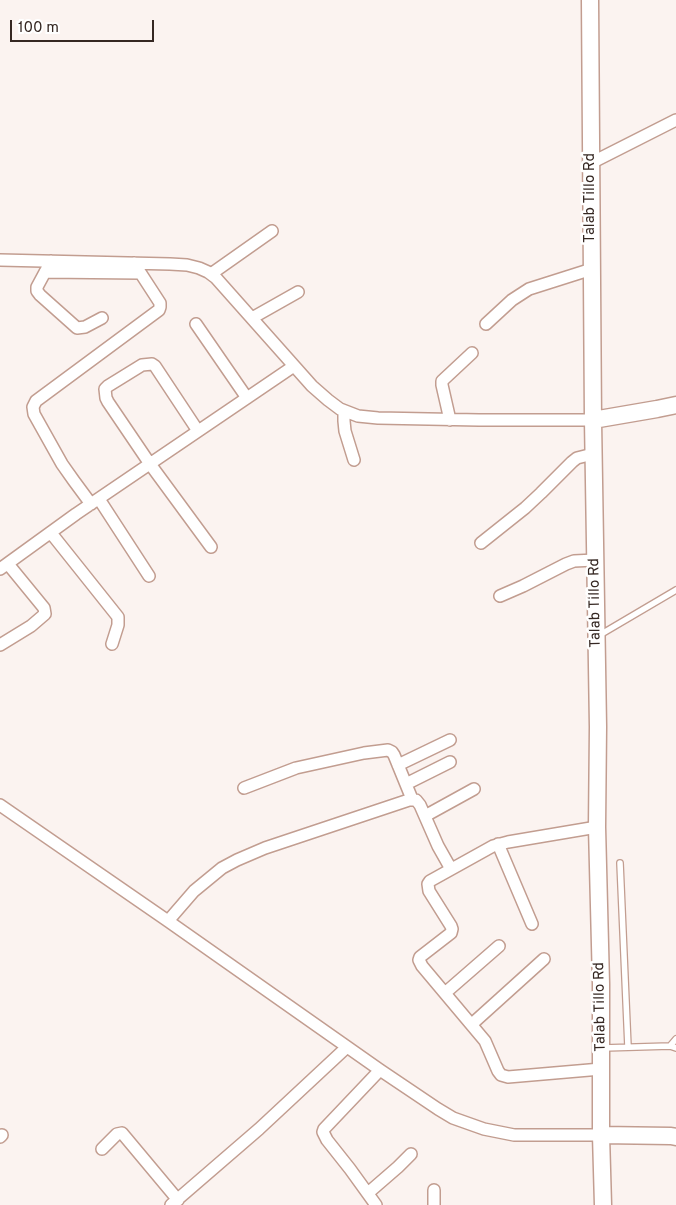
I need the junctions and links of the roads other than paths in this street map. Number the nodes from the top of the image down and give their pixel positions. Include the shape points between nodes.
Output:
1 (590, 0) edge
2 (676, 120) edge
3 (591, 163) junction
4 (272, 231) dead end
5 (0, 260) edge
6 (47, 268) junction
7 (138, 268) junction
8 (592, 270) junction
9 (211, 274) junction
10 (298, 292) dead end
11 (102, 318) dead end
12 (252, 318) junction
13 (196, 324) dead end
14 (486, 324) dead end
15 (472, 353) dead end
16 (294, 366) junction
17 (247, 398) junction
18 (676, 405) edge
19 (344, 416) junction
20 (450, 420) junction
21 (593, 420) junction
22 (198, 431) junction
23 (593, 454) junction
24 (354, 460) dead end
25 (150, 464) junction
26 (95, 501) junction
27 (50, 533) junction
28 (480, 543) dead end
29 (211, 547) dead end
30 (595, 560) junction
31 (4, 566) edge
32 (149, 576) dead end
33 (676, 590) edge
34 (500, 596) dead end
35 (596, 637) junction
36 (112, 644) dead end
37 (0, 645) edge
38 (450, 740) dead end
39 (450, 762) dead end
40 (398, 765) junction
41 (406, 784) junction
42 (244, 788) dead end
43 (474, 789) dead end
44 (412, 800) junction
45 (0, 805) edge
46 (425, 816) junction
47 (597, 827) junction
48 (498, 844) junction
49 (620, 863) dead end
50 (451, 869) junction
51 (168, 921) junction
52 (532, 924) dead end
53 (499, 946) dead end
54 (544, 959) dead end
55 (445, 993) junction
56 (472, 1024) junction
57 (676, 1038) edge
58 (347, 1047) junction
59 (673, 1047) edge
60 (601, 1048) junction
61 (628, 1048) junction
62 (601, 1069) junction
63 (380, 1070) junction
64 (601, 1135) junction
65 (676, 1137) edge
66 (102, 1149) dead end
67 (411, 1154) dead end
68 (434, 1190) dead end
69 (368, 1193) junction
70 (177, 1203) edge
71 (376, 1205) edge
72 (434, 1205) edge
73 (603, 1205) edge

1 - 3 main road, Talab Tillo Rd
2 - 3 street
3 - 8 main road, Talab Tillo Rd
4 - 9 street
5 - 6 street
6 - 7 street
6 - 11 street via 37,287 38,293 74,326 85,327
7 - 9 street via 188,265
7 - 26 street via 160,303 158,310 36,401 33,407 62,464
8 - 14 street via 528,289
8 - 21 main road, Talab Tillo Rd
9 - 12 street
10 - 12 street
12 - 16 street
13 - 17 street
15 - 20 street via 442,380
16 - 17 street
16 - 19 street
17 - 22 street
18 - 21 main road
19 - 20 street
19 - 24 street
20 - 21 street
21 - 23 main road, Talab Tillo Rd
22 - 25 street
22 - 25 street via 155,366 142,364 108,386 106,398
23 - 28 street via 577,458 525,508
23 - 30 main road, Talab Tillo Rd
25 - 26 street
25 - 29 street
26 - 27 street
26 - 32 street
27 - 31 street
27 - 36 street via 118,617
30 - 34 street via 566,564
30 - 35 main road, Talab Tillo Rd
31 - 37 street via 45,612 31,626
33 - 35 lane
35 - 47 main road, Talab Tillo Rd
38 - 40 street
39 - 41 street
40 - 41 street
40 - 42 street via 392,752 384,750 296,768
41 - 44 street
43 - 46 street
44 - 46 street via 418,802
44 - 51 street via 272,846 230,864 194,891
45 - 51 street
46 - 50 street
47 - 48 street
47 - 60 main road, Talab Tillo Rd
48 - 50 street
48 - 52 street
49 - 61 lane
50 - 55 street via 430,881 428,886 452,931 419,960
51 - 58 street
53 - 55 street
54 - 56 street
55 - 56 street
56 - 62 street via 485,1041 501,1076
57 - 59 lane
58 - 63 street
58 - 70 street
59 - 61 lane
60 - 61 lane
60 - 62 main road, Talab Tillo Rd
62 - 64 main road, Talab Tillo Rd
63 - 64 street via 453,1118 484,1129 514,1135
63 - 69 street via 323,1130 326,1140
64 - 65 main road
64 - 73 main road, Talab Tillo Rd
66 - 70 street via 122,1133
67 - 69 street
68 - 72 street
69 - 71 street

